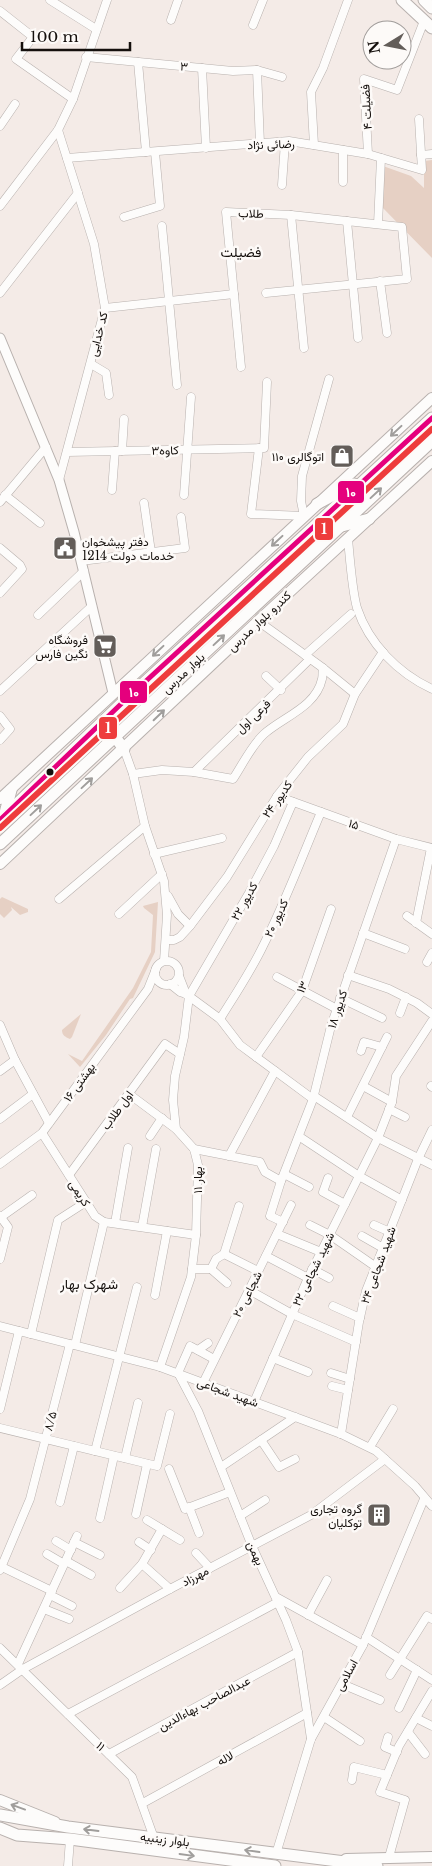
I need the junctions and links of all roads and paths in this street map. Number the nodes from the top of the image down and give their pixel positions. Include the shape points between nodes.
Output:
1 (50, 0) edge
2 (107, 0) edge
3 (178, 0) edge
4 (263, 0) edge
5 (348, 0) edge
6 (402, 0) edge
7 (424, 0) edge
8 (432, 8) edge
9 (0, 11) edge
10 (171, 20) dead end
11 (253, 25) dead end
12 (428, 25) edge
13 (96, 28) junction
14 (86, 57) junction
15 (138, 62) junction
16 (202, 68) junction
17 (257, 70) junction
18 (282, 77) dead end
19 (73, 99) junction
20 (15, 104) dead end
21 (419, 119) dead end
22 (0, 126) edge
23 (58, 130) junction
24 (285, 142) junction
25 (260, 144) junction
26 (314, 145) junction
27 (206, 148) junction
28 (343, 150) junction
29 (146, 152) junction
30 (155, 152) junction
31 (368, 154) junction
32 (432, 154) edge
33 (421, 155) junction
34 (67, 158) junction
35 (381, 158) junction
36 (343, 182) dead end
37 (282, 185) dead end
38 (78, 192) junction
39 (0, 206) edge
40 (291, 215) junction
41 (124, 217) dead end
42 (347, 221) junction
43 (378, 224) junction
44 (162, 226) dead end
45 (380, 281) junction
46 (353, 284) junction
47 (298, 290) junction
48 (0, 293) edge
49 (266, 293) dead end
50 (234, 294) junction
51 (169, 301) junction
52 (106, 308) junction
53 (387, 334) dead end
54 (0, 338) edge
55 (358, 338) dead end
56 (304, 348) dead end
57 (91, 364) junction
58 (241, 367) dead end
59 (328, 379) dead end
60 (267, 382) dead end
61 (177, 385) dead end
62 (108, 395) dead end
63 (191, 397) dead end
64 (432, 398) edge
65 (432, 418) edge
66 (124, 419) dead end
67 (432, 441) edge
68 (46, 447) junction
69 (261, 448) junction
70 (187, 450) junction
71 (118, 451) junction
72 (67, 452) junction
73 (432, 461) edge
74 (370, 474) junction
75 (59, 480) junction
76 (112, 490) dead end
77 (184, 495) dead end
78 (3, 498) edge
79 (144, 503) dead end
80 (317, 504) junction
81 (304, 516) junction
82 (181, 517) dead end
83 (369, 520) junction
84 (40, 523) dead end
85 (340, 527) junction
86 (348, 539) junction
87 (0, 548) edge
88 (151, 552) junction
89 (81, 561) junction
90 (84, 572) junction
91 (253, 583) junction
92 (0, 593) edge
93 (265, 597) junction
94 (92, 606) junction
95 (38, 614) dead end
96 (351, 614) dead end
97 (258, 621) junction
98 (383, 652) junction
99 (308, 657) junction
100 (323, 668) junction
101 (266, 676) dead end
102 (432, 689) edge
103 (280, 690) junction
104 (0, 692) edge
105 (113, 693) junction
106 (355, 694) junction
107 (0, 716) edge
108 (115, 737) junction
109 (0, 740) edge
110 (124, 749) junction
111 (194, 772) junction
112 (133, 774) junction
113 (12, 790) junction
114 (277, 796) junction
115 (0, 799) edge
116 (293, 802) junction
117 (320, 812) junction
118 (2, 819) edge
119 (145, 826) junction
120 (222, 838) dead end
121 (396, 839) junction
122 (0, 844) edge
123 (431, 848) edge
124 (154, 854) junction
125 (0, 864) edge
126 (162, 874) junction
127 (165, 890) junction
128 (59, 899) dead end
129 (331, 909) dead end
130 (119, 914) dead end
131 (407, 916) dead end
132 (416, 923) junction
133 (190, 926) junction
134 (363, 933) junction
135 (432, 934) edge
136 (167, 940) junction
137 (405, 949) dead end
138 (432, 953) edge
139 (164, 961) junction
140 (427, 962) dead end
141 (156, 969) junction
142 (348, 975) junction
143 (179, 976) junction
144 (277, 977) dead end
145 (166, 984) junction
146 (148, 989) junction
147 (302, 990) junction
148 (188, 995) junction
149 (406, 997) junction
150 (340, 998) junction
151 (337, 1009) junction
152 (400, 1013) dead end
153 (432, 1014) edge
154 (382, 1018) dead end
155 (220, 1019) junction
156 (432, 1021) edge
157 (0, 1024) edge
158 (387, 1037) dead end
159 (382, 1047) junction
160 (361, 1051) dead end
161 (180, 1054) junction
162 (256, 1057) junction
163 (15, 1060) junction
164 (0, 1071) edge
165 (275, 1071) junction
166 (362, 1086) junction
167 (33, 1094) junction
168 (129, 1094) junction
169 (314, 1098) junction
170 (391, 1106) junction
171 (347, 1117) junction
172 (405, 1117) dead end
173 (162, 1118) junction
174 (0, 1119) edge
175 (48, 1123) junction
176 (176, 1129) junction
177 (432, 1130) edge
178 (42, 1132) junction
179 (150, 1136) dead end
180 (300, 1137) junction
181 (378, 1138) junction
182 (128, 1148) dead end
183 (156, 1149) dead end
184 (194, 1149) junction
185 (228, 1156) junction
186 (418, 1158) junction
187 (0, 1164) edge
188 (432, 1165) edge
189 (69, 1175) junction
190 (359, 1176) junction
191 (283, 1177) junction
192 (328, 1178) dead end
193 (309, 1187) dead end
194 (32, 1195) dead end
195 (402, 1200) junction
196 (86, 1202) junction
197 (345, 1204) junction
198 (239, 1206) dead end
199 (292, 1206) dead end
200 (0, 1216) edge
201 (104, 1222) junction
202 (283, 1222) junction
203 (115, 1223) junction
204 (374, 1224) dead end
205 (310, 1225) dead end
206 (142, 1227) junction
207 (167, 1231) junction
208 (390, 1232) junction
209 (277, 1234) junction
210 (196, 1235) junction
211 (330, 1235) junction
212 (362, 1236) dead end
213 (383, 1248) junction
214 (321, 1252) junction
215 (224, 1254) junction
216 (266, 1256) junction
217 (0, 1259) edge
218 (376, 1267) junction
219 (192, 1269) junction
220 (211, 1269) junction
221 (312, 1270) junction
222 (258, 1271) junction
223 (308, 1278) junction
224 (329, 1278) dead end
225 (227, 1283) dead end
226 (137, 1287) dead end
227 (249, 1290) junction
228 (155, 1295) dead end
229 (333, 1306) dead end
230 (292, 1314) junction
231 (360, 1318) junction
232 (0, 1326) edge
233 (19, 1331) junction
234 (32, 1334) junction
235 (356, 1342) junction
236 (208, 1343) dead end
237 (72, 1344) junction
238 (198, 1350) junction
239 (119, 1356) junction
240 (273, 1358) junction
241 (214, 1359) junction
242 (160, 1366) junction
243 (308, 1372) dead end
244 (178, 1373) junction
245 (331, 1373) dead end
246 (350, 1379) junction
247 (203, 1383) junction
248 (332, 1386) dead end
249 (348, 1390) junction
250 (254, 1402) junction
251 (138, 1403) dead end
252 (0, 1409) edge
253 (393, 1409) dead end
254 (170, 1414) dead end
255 (295, 1416) junction
256 (0, 1428) edge
257 (341, 1434) junction
258 (46, 1439) junction
259 (261, 1440) junction
260 (74, 1446) junction
261 (370, 1447) junction
262 (95, 1451) junction
263 (114, 1456) junction
264 (125, 1458) junction
265 (295, 1459) dead end
266 (385, 1459) junction
267 (147, 1464) junction
268 (221, 1467) junction
269 (169, 1469) dead end
270 (230, 1492) junction
271 (424, 1499) junction
272 (265, 1500) dead end
273 (60, 1502) dead end
274 (432, 1506) edge
275 (189, 1507) junction
276 (136, 1514) dead end
277 (240, 1516) junction
278 (100, 1518) dead end
279 (147, 1520) dead end
280 (162, 1529) junction
281 (199, 1532) dead end
282 (180, 1540) dead end
283 (56, 1541) dead end
284 (139, 1542) dead end
285 (74, 1543) junction
286 (252, 1546) junction
287 (151, 1550) junction
288 (196, 1553) dead end
289 (46, 1554) dead end
290 (100, 1555) dead end
291 (65, 1562) junction
292 (142, 1564) junction
293 (0, 1568) edge
294 (210, 1568) junction
295 (91, 1575) dead end
296 (327, 1580) dead end
297 (120, 1588) dead end
298 (170, 1589) junction
299 (51, 1593) junction
300 (277, 1600) junction
301 (72, 1606) dead end
302 (44, 1608) junction
303 (308, 1615) junction
304 (69, 1619) dead end
305 (432, 1619) edge
306 (366, 1637) junction
307 (363, 1646) junction
308 (0, 1648) edge
309 (298, 1652) junction
310 (400, 1659) junction
311 (21, 1667) junction
312 (417, 1670) junction
313 (390, 1675) dead end
314 (432, 1680) edge
315 (342, 1684) junction
316 (0, 1685) edge
317 (432, 1691) edge
318 (380, 1700) dead end
319 (429, 1701) edge
320 (399, 1708) dead end
321 (307, 1713) junction
322 (68, 1714) junction
323 (324, 1717) junction
324 (416, 1718) junction
325 (432, 1726) edge
326 (408, 1732) junction
327 (388, 1737) dead end
328 (312, 1739) junction
329 (360, 1741) dead end
330 (397, 1752) junction
331 (109, 1754) junction
332 (425, 1754) dead end
333 (387, 1775) junction
334 (352, 1780) dead end
335 (0, 1800) edge
336 (142, 1803) junction
337 (0, 1815) edge
338 (68, 1827) junction
339 (0, 1828) edge
340 (0, 1835) edge
341 (18, 1835) junction
342 (154, 1838) junction
343 (70, 1839) junction
344 (276, 1854) junction
345 (431, 1856) edge
346 (389, 1857) junction
347 (335, 1860) junction
348 (251, 1865) edge
349 (68, 1866) edge
350 (275, 1866) edge
351 (376, 1866) edge

1 - 13 street
2 - 13 street
3 - 10 street
4 - 11 street
5 - 26 street via 311,92
6 - 12 main road
7 - 8 main road
9 - 19 street via 34,37 16,59
12 - 31 street, فضیلت ۴ via 397,90 364,79
13 - 14 street
14 - 15 street, ۳
14 - 19 street
15 - 16 street, ۳
15 - 29 street
16 - 17 street, ۳
16 - 27 street
17 - 18 street, ۳
17 - 25 street
19 - 23 street
20 - 22 street
21 - 33 street
23 - 34 street, کد خدایی
23 - 39 street
24 - 25 street, رضائی نژاد
24 - 26 street, رضائی نژاد
24 - 37 street
25 - 27 street, رضائی نژاد
26 - 28 street, رضائی نژاد
27 - 30 street, رضائی نژاد
28 - 31 street, رضائی نژاد
28 - 36 street
29 - 30 street, رضائی نژاد
29 - 34 street, رضائی نژاد
30 - 41 street via 160,206
31 - 35 street, رضائی نژاد
32 - 33 street
33 - 35 street, رضائی نژاد via 422,170
34 - 38 street, کد خدایی
35 - 43 street
38 - 48 street
38 - 52 street, کد خدایی via 94,244
40 - 42 street, طلاب
40 - 47 street
40 - 50 street, طلاب via 226,212
42 - 43 street, طلاب
42 - 46 street
43 - 45 street, طلاب via 402,227 407,279
44 - 51 street
45 - 46 street
45 - 53 street
46 - 47 street
46 - 55 street
47 - 49 street
47 - 56 street
50 - 51 street
50 - 58 street, طلاب
51 - 52 street
51 - 61 street
52 - 57 street, کد خدایی
54 - 68 street
57 - 62 street via 106,373
57 - 72 street, کد خدایی
59 - 81 street via 302,476
60 - 69 street
63 - 70 street
64 -> 80 main road
65 - 74 main road, بلوار مدرس
66 - 71 street
85 -> 67 main road, بلوار مدرس
68 - 75 street
68 - 78 street
69 - 70 street, کاوه۳
69 - 81 street via 251,514
70 - 71 street, کاوه۳
70 - 77 street
71 - 72 street, کاوه۳
71 - 76 street
72 - 75 street, کد خدایی
73 - 83 main road, کندرو بلوار مدرس
74 - 80 main road
74 - 91 main road, بلوار مدرس
75 - 89 street
78 - 84 street
79 - 88 street
80 - 81 main road
81 -> 105 main road
82 - 88 street via 185,548
83 - 85 main road
83 - 86 main road, کندرو بلوار مدرس
85 - 93 main road, بلوار مدرس
86 - 97 main road, کندرو بلوار مدرس
86 - 98 street via 357,607 375,644
87 - 92 street via 22,569
88 - 89 street
89 - 90 street
90 - 94 street
90 - 95 street
91 - 93 main road
91 - 118 main road, بلوار مدرس
108 -> 93 main road, بلوار مدرس
94 - 104 street
94 - 105 street
96 - 99 street, فرعی اول
97 - 99 street
110 -> 97 main road, کندرو بلوار مدرس
98 - 102 street via 398,667
98 - 106 street, کدیور ۲۴
99 - 100 street
99 - 103 street, فرعی اول
100 - 106 street
100 - 111 street via 322,680 312,699 265,733 233,779
101 - 103 street
103 - 111 street, فرعی اول
105 - 113 main road
106 - 114 street, کدیور ۲۴ via 343,724 308,757
107 - 109 street via 10,729
108 - 110 main road
122 -> 108 main road, بلوار مدرس
110 - 112 street
125 -> 110 main road, کندرو بلوار مدرس
111 - 112 street via 162,770
112 - 119 street
113 - 115 main road
113 - 118 main road
114 - 116 street, ۱۵
114 - 133 street, کدیور ۲۴ via 227,877
116 - 117 street, ۱۵
116 - 148 street, کدیور ۲۲ via 250,893
117 - 121 street, ۱۵
117 - 155 street, کدیور ۲۰ via 264,945
119 - 124 street
119 - 128 street
120 - 124 street
121 - 123 street, ۱۵
121 - 134 street, کدیور ۱۸
123 - 132 street
124 - 126 street
126 - 127 street
126 - 130 street
127 - 133 street via 172,905
127 - 136 street
129 - 147 street, ۱۳
131 - 132 street
132 - 135 street
133 - 136 street, کدیور ۲۴ via 180,937
134 - 137 street
134 - 142 street, کدیور ۱۸
136 - 139 street
138 - 140 street
139 - 141 street
139 - 143 street via 176,964
141 - 145 street via 156,977
141 - 146 street, ۱۶ بهشتی
142 - 149 street
142 - 150 street, کدیور ۱۸
143 - 145 street via 174,983
143 - 148 street
144 - 147 street
145 - 146 street
145 - 148 street
146 - 175 street, ۱۶ بهشتی
147 - 151 street
147 - 162 street, ۱۳
148 - 155 street
148 - 161 street
149 - 152 street
149 - 153 street
150 - 151 street, کدیور ۱۸
150 - 154 street
151 - 169 street, کدیور ۱۸
155 - 162 street via 240,1045
156 - 170 street, شهید شجاعی ۲۲ via 396,1076
157 - 163 street
158 - 159 street
159 - 160 street via 364,1042
159 - 166 street
161 - 168 street, اول طلاب via 165,1044
161 - 176 street via 173,1100
162 - 165 street
163 - 164 street
163 - 167 street
165 - 169 street
165 - 185 street
166 - 170 street
166 - 171 street
167 - 174 street
167 - 175 street
168 - 173 street, بهار ۱۱
168 - 189 street, اول طلاب
169 - 171 street
169 - 180 street, کدیور ۱۸
170 - 172 street
170 - 181 street, شهید شجاعی ۲۲
171 - 181 street
173 - 176 street, بهار ۱۱
173 - 179 street
175 - 178 street, ۱۶ بهشتی
176 - 184 street, بهار ۱۱
177 - 186 street, شهید شجاعی ۲۴
178 - 187 street, ۱۶ بهشتی
178 - 189 street, کریمی
180 - 190 street
180 - 191 street, کدیور ۱۸
181 - 186 street
181 - 190 street, شهید شجاعی ۲۲
182 - 203 street
183 - 206 street
184 - 185 street
184 - 210 street, بهار ۱۱ via 198,1164
185 - 191 street via 260,1162 265,1172
186 - 188 street
186 - 195 street, شهید شجاعی ۲۴
189 - 196 street, کریمی
190 - 195 street
190 - 197 street, شهید شجاعی ۲۲
191 - 193 street
191 - 202 street, کدیور ۱۸ via 270,1216
192 - 197 street via 323,1192
194 - 200 street
195 - 208 street, شهید شجاعی ۲۴
196 - 201 street, کریمی via 95,1216
196 - 234 street via 58,1220
197 - 211 street, شهید شجاعی ۲۲
198 - 215 street
199 - 202 street, شجاعی ۲۰
200 - 217 street via 8,1226
201 - 203 street
201 - 237 street, ۸/۵
202 - 209 street, شجاعی ۲۰
203 - 206 street
204 - 208 street
205 - 211 street
206 - 207 street
207 - 210 street
207 - 228 street
208 - 213 street, شهید شجاعی ۲۴
209 - 214 street
209 - 216 street, شجاعی ۲۰
210 - 219 street, بهار ۱۱
211 - 214 street, شهید شجاعی ۲۲
211 - 218 street
212 - 213 street
213 - 218 street, شهید شجاعی ۲۴
214 - 221 street, شهید شجاعی ۲۲
215 - 220 street via 216,1259
215 - 222 street
216 - 222 street, شجاعی ۲۰
216 - 223 street
218 - 231 street, شهید شجاعی ۲۴
219 - 220 street
219 - 242 street, بهار ۱۱ via 192,1277
220 - 225 street
221 - 223 street, شهید شجاعی ۲۲
221 - 224 street
222 - 227 street, شجاعی ۲۰
223 - 230 street, شهید شجاعی ۲۲
226 - 239 street
227 - 230 street
227 - 241 street, شجاعی ۲۰
229 - 231 street
230 - 235 street
230 - 240 street, شهید شجاعی ۲۲
231 - 235 street, شهید شجاعی ۲۴
232 - 233 street, شهید شجاعی
233 - 234 street, شهید شجاعی
233 - 252 street
234 - 237 street, شهید شجاعی
235 - 246 street, شهید شجاعی ۲۴
236 - 238 street
237 - 239 street, شهید شجاعی
237 - 258 street, ۸/۵
238 - 241 street
238 - 244 street via 190,1346
239 - 242 street, شهید شجاعی
239 - 262 street
240 - 243 street
240 - 250 street, شهید شجاعی ۲۲
241 - 247 street, شجاعی ۲۰
242 - 244 street, شهید شجاعی
244 - 247 street, شهید شجاعی
244 - 268 street, بهمن
245 - 246 street
246 - 249 street, شهید شجاعی ۲۴
247 - 250 street, شهید شجاعی
248 - 249 street
249 - 257 street, شهید شجاعی ۲۴
250 - 255 street, شهید شجاعی
251 - 264 street
253 - 261 street
254 - 267 street via 157,1466
255 - 257 street, شهید شجاعی
255 - 259 street
256 - 258 street
257 - 261 street, شهید شجاعی
258 - 260 street
258 - 293 street, ۸/۵ via 30,1499
259 - 265 street via 279,1466
259 - 268 street
260 - 262 street
260 - 273 street
261 - 266 street, شهید شجاعی
262 - 263 street
263 - 264 street
263 - 278 street
264 - 267 street
266 - 271 street, شهید شجاعی via 415,1486
266 - 286 street, مهرزاد via 311,1515
267 - 276 street
268 - 270 street, بهمن
269 - 275 street via 184,1509
270 - 275 street
270 - 277 street, بهمن
271 - 274 street, شهید شجاعی
271 - 306 street, اسلامی
272 - 277 street
275 - 281 street
277 - 286 street, بهمن
279 - 280 street
280 - 282 street
280 - 287 street
283 - 285 street
284 - 287 street
285 - 290 street
285 - 291 street
286 - 294 street, مهرزاد
286 - 300 street, بهمن
287 - 292 street
288 - 294 street
289 - 291 street
291 - 295 street
291 - 299 street
292 - 297 street
292 - 298 street
293 - 299 street
294 - 298 street, مهرزاد
296 - 303 street
298 - 311 street, مهرزاد
299 - 301 street
299 - 302 street
300 - 303 street
300 - 309 street, بهمن
300 - 322 street
302 - 304 street
302 - 311 street
303 - 307 street
305 - 310 street via 427,1616
306 - 307 street, اسلامی
306 - 310 street
307 - 315 street, اسلامی
308 - 311 street, ۱۱
309 - 321 street, بهمن
309 - 331 street, عبدالصاحب بهاءالدین
310 - 312 street
310 - 313 street
311 - 316 street, مهرزاد
311 - 322 street, ۱۱
312 - 314 street
312 - 320 street
315 - 318 street
315 - 323 street, اسلامی
317 - 319 street
319 - 324 street
321 - 328 street, بهمن
321 - 336 street, لاله
322 - 331 street, ۱۱
323 - 328 street, اسلامی
323 - 329 street
324 - 325 street
324 - 326 street
326 - 330 street
326 - 332 street
327 - 330 street via 385,1747
328 - 344 street, اسلامی
330 - 333 street
331 - 336 street, ۱۱ via 132,1777
333 - 334 street via 354,1767
333 - 346 street via 380,1792 405,1800
338 -> 335 main road, بلوار زینبیه
336 - 342 street, ۱۱
337 - 338 main road
342 -> 338 main road, بلوار زینبیه
339 - 341 main road
340 - 341 main road, بلوار زینبیه
341 - 343 main road, بلوار زینبیه
344 -> 342 main road, بلوار زینبیه
343 -> 348 main road, بلوار زینبیه
343 - 349 street
344 - 347 main road, بلوار زینبیه
345 - 346 main road, بلوار زینبیه
346 - 347 main road, بلوار زینبیه
347 - 351 main road, بلوار زینبیه
348 - 350 main road, بلوار زینبیه

